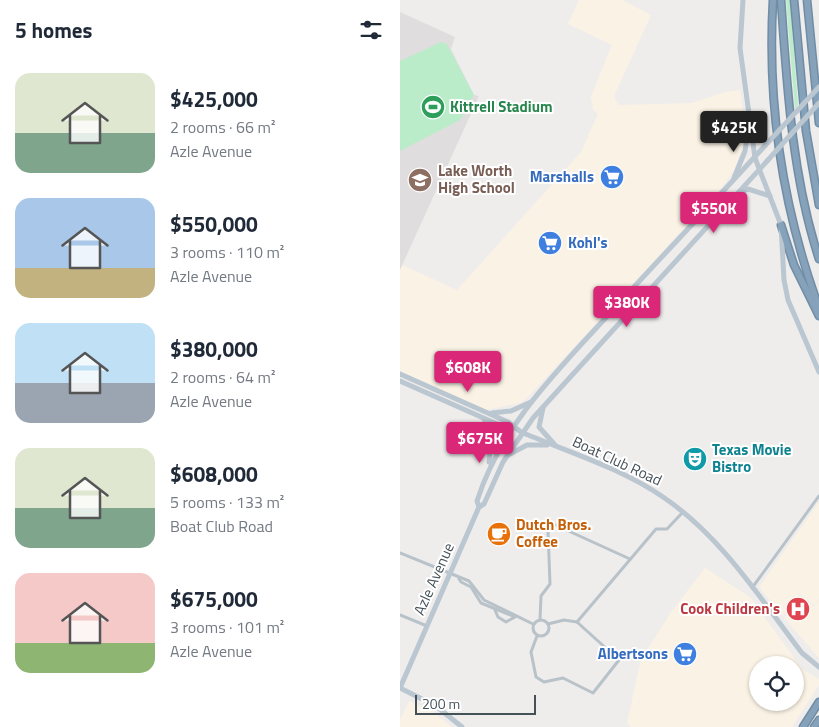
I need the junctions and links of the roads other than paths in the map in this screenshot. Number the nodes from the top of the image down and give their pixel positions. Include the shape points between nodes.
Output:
1 (743, 0) edge
2 (773, 0) edge
3 (781, 0) edge
4 (794, 0) edge
5 (807, 0) edge
6 (819, 86) edge
7 (819, 103) edge
8 (819, 123) edge
9 (749, 128) junction
10 (754, 158) junction
11 (759, 170) junction
12 (731, 182) junction
13 (737, 194) junction
14 (770, 196) junction
15 (819, 205) edge
16 (781, 225) junction
17 (819, 259) edge
18 (819, 308) edge
19 (819, 316) edge
20 (605, 318) junction
21 (615, 326) junction
22 (585, 341) junction
23 (594, 350) junction
24 (819, 372) edge
25 (400, 374) edge
26 (400, 381) edge
27 (532, 401) junction
28 (545, 404) junction
29 (485, 415) junction
30 (512, 428) junction
31 (522, 432) junction
32 (557, 447) junction
33 (508, 455) junction
34 (484, 481) junction
35 (819, 496) edge
36 (480, 507) junction
37 (683, 512) junction
38 (400, 553) edge
39 (630, 559) junction
40 (450, 574) junction
41 (752, 588) junction
42 (495, 608) junction
43 (400, 615) edge
44 (516, 617) junction
45 (540, 620) junction
46 (577, 622) junction
47 (533, 624) junction
48 (548, 624) junction
49 (427, 626) junction
50 (537, 636) junction
51 (819, 667) edge
52 (400, 688) edge
53 (819, 702) edge
54 (819, 720) edge
55 (462, 727) edge
56 (803, 727) edge
57 (814, 727) edge

1 - 9 main road via 740,48
2 - 18 highway via 772,78 782,171 797,239
3 - 17 highway via 796,159
4 - 15 highway via 806,131
5 - 8 highway
6 - 10 main road, Azle Avenue, bridge
7 - 11 main road, Azle Avenue, bridge
9 - 10 main road
9 - 12 main road via 745,151
10 - 11 main road
10 - 12 main road, Azle Avenue
11 - 13 main road, Azle Avenue
11 - 14 main road
12 - 20 main road, Azle Avenue
13 - 14 main road via 748,189
13 - 21 main road, Azle Avenue
14 - 16 main road
16 - 19 highway via 794,266
16 - 24 main road via 786,295
20 - 21 main road
20 - 22 main road, Azle Avenue
21 - 23 main road, Azle Avenue
22 - 23 main road
22 - 27 main road, Azle Avenue
23 - 28 main road, Azle Avenue
25 - 29 main road, Boat Club Road
26 - 29 main road, Boat Club Road
27 - 29 main road via 505,413
27 - 30 main road, Azle Avenue
28 - 31 main road, Azle Avenue
28 - 32 main road, Azle Avenue via 539,427
29 - 30 main road, Boat Club Road via 506,428
29 - 34 main road via 493,440
30 - 31 main road, Boat Club Road
30 - 34 main road, Azle Avenue
31 - 32 main road, Boat Club Road
31 - 33 main road, Azle Avenue
32 - 33 main road via 527,445
32 - 37 main road, Boat Club Road via 637,482
33 - 36 main road, Azle Avenue
34 - 36 main road, Azle Avenue via 478,501
35 - 41 street
36 - 40 main road, Azle Avenue
37 - 39 street via 667,529 656,530
37 - 41 main road, Boat Club Road via 711,537
38 - 40 street
39 - 45 street via 551,523 548,532 550,584 541,596
39 - 46 street
40 - 42 street via 469,581
40 - 49 main road, Azle Avenue
41 - 51 main road, Boat Club Road via 802,653
42 - 44 street
42 - 44 street via 498,617 506,622
43 - 49 street
44 - 47 street
45 - 47 street
45 - 48 street
46 - 48 street via 564,620
46 - 50 street via 619,660 593,692 563,678 544,682 536,678 531,652
47 - 50 street via 533,632
48 - 50 street via 547,634
49 - 52 main road, Azle Avenue
52 - 55 main road via 436,706
53 - 56 highway
54 - 57 highway

